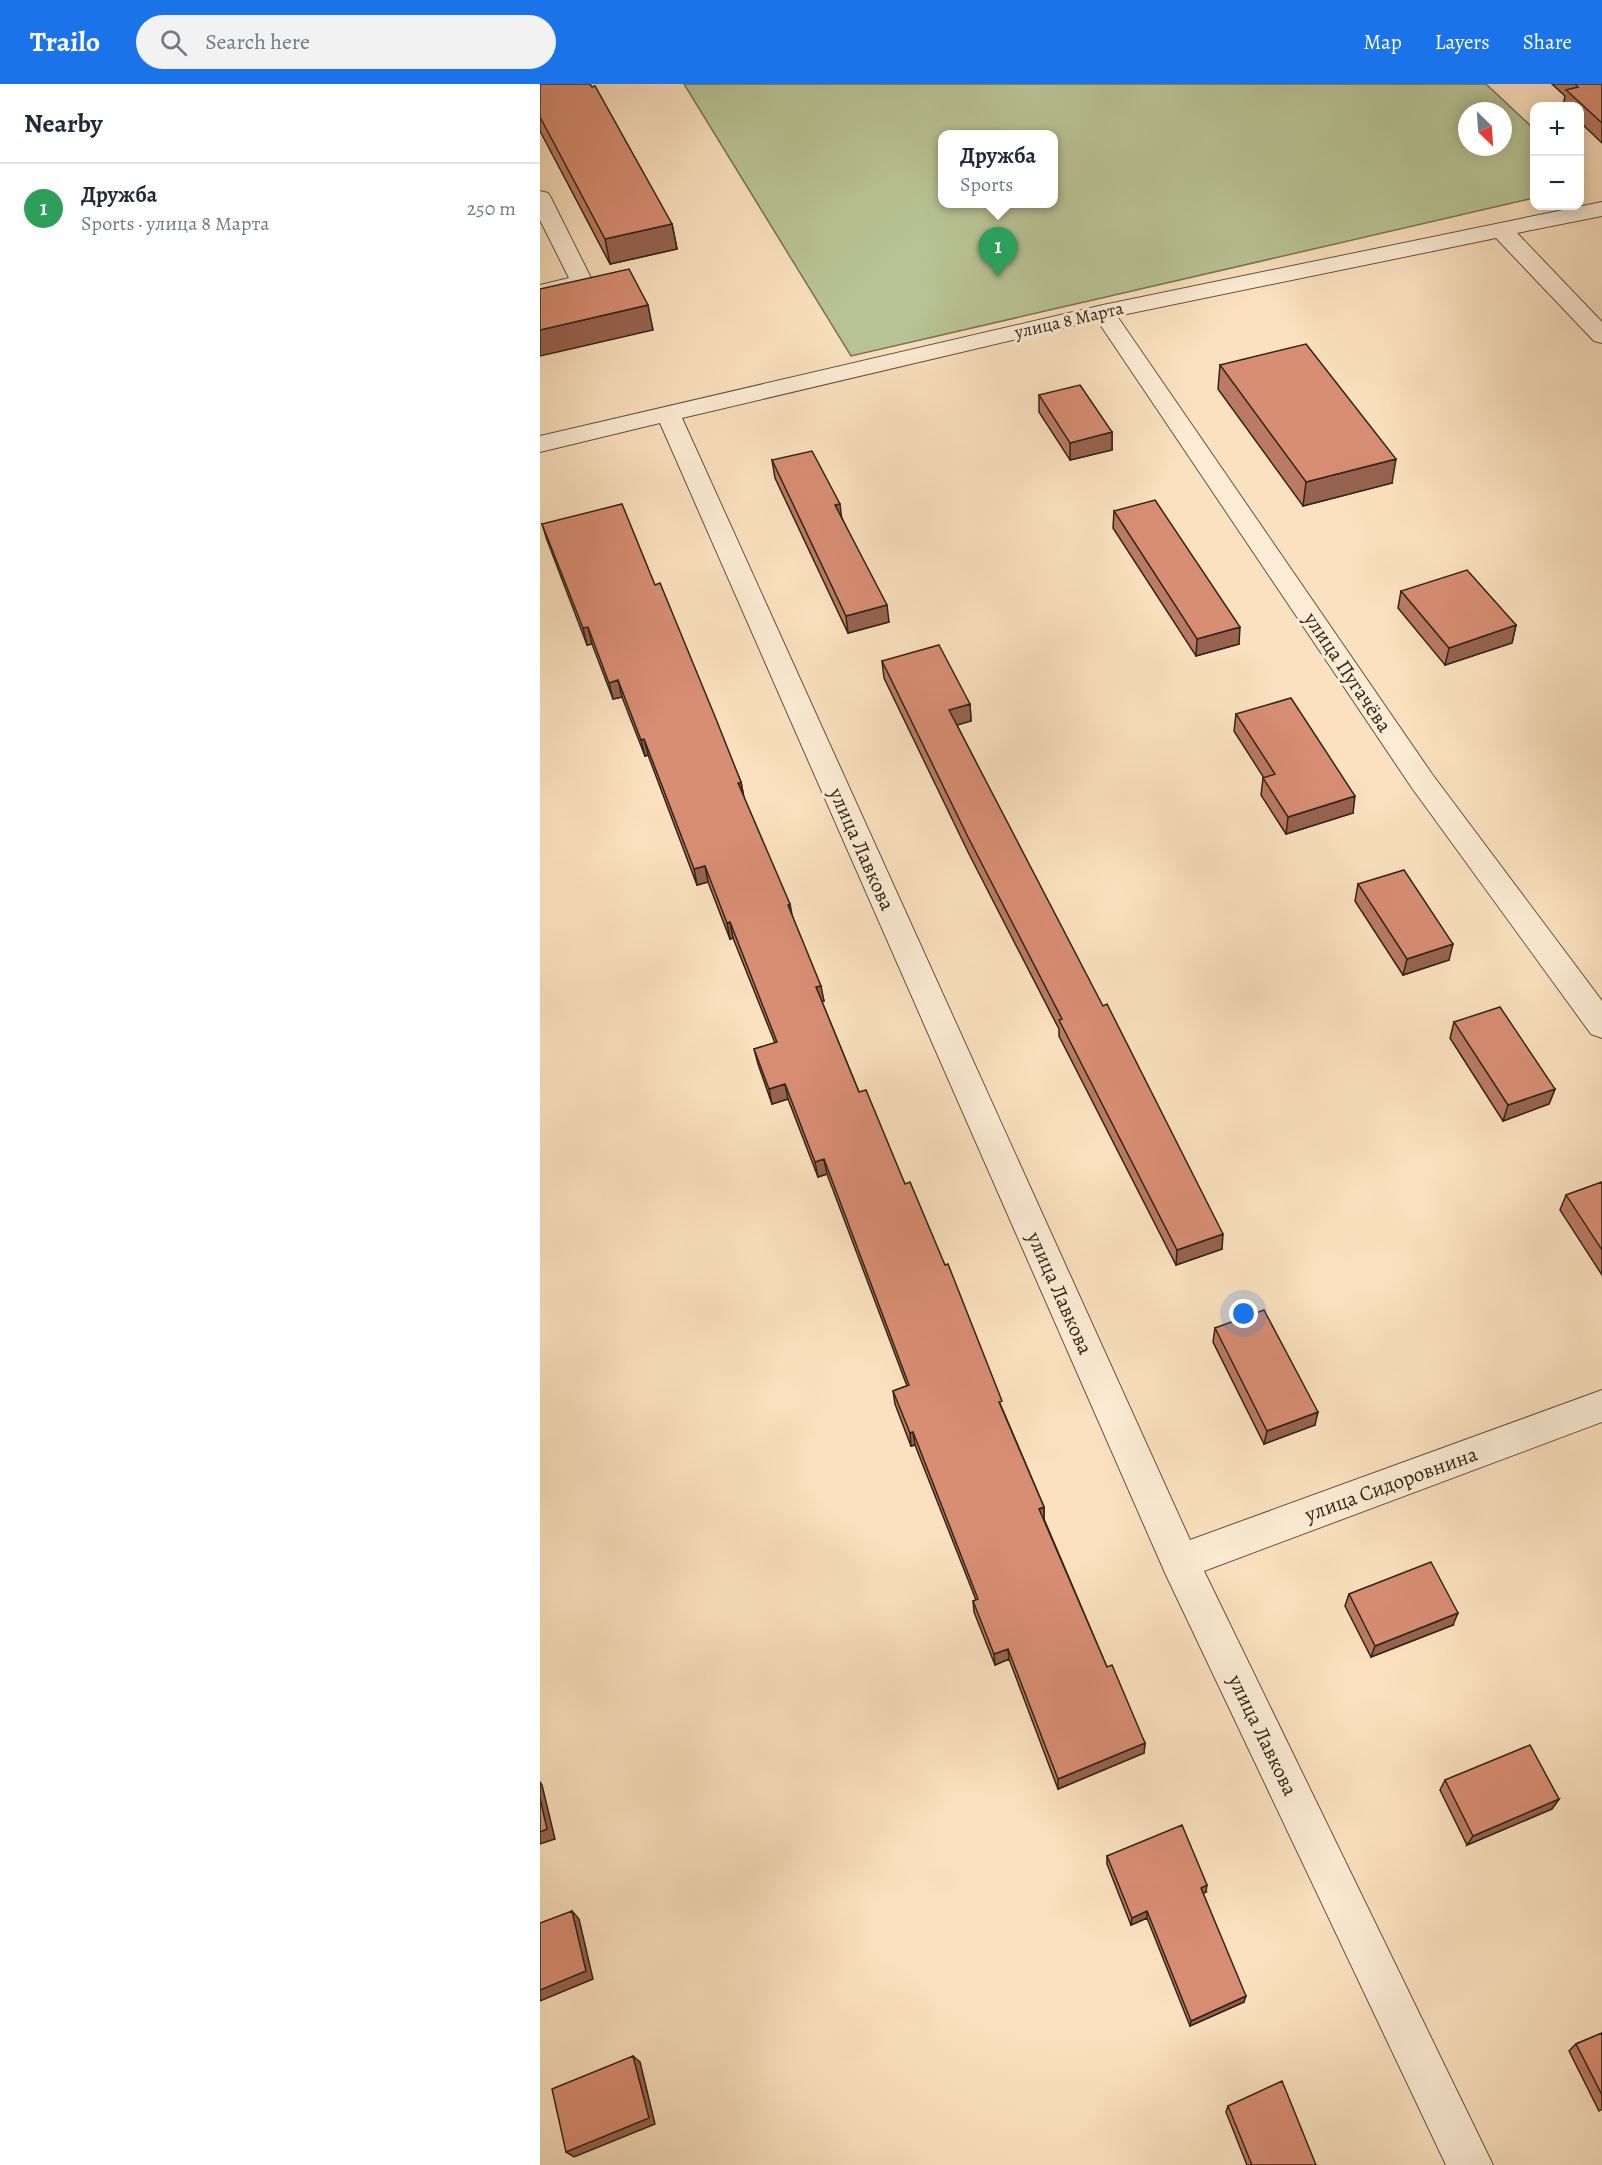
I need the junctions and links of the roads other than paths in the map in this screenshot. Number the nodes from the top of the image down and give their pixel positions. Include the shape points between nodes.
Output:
1 (540, 198) edge
2 (1602, 210) edge
3 (1500, 229) junction
4 (540, 292) edge
5 (1102, 312) junction
6 (1602, 336) edge
7 (668, 414) junction
8 (540, 444) edge
9 (1602, 1025) edge
10 (1602, 1406) edge
11 (1180, 1562) junction
12 (1470, 2165) edge

1 - 4 street via 582,282
2 - 3 street, улица 8 Марта
3 - 5 street, улица 8 Марта
3 - 6 street
5 - 7 street, улица 8 Марта
5 - 9 street, улица Пугачёва via 1422,782
7 - 8 street, улица 8 Марта
7 - 11 street, улица Лавкова
10 - 11 street, улица Сидоровнина
11 - 12 street, улица Лавкова

